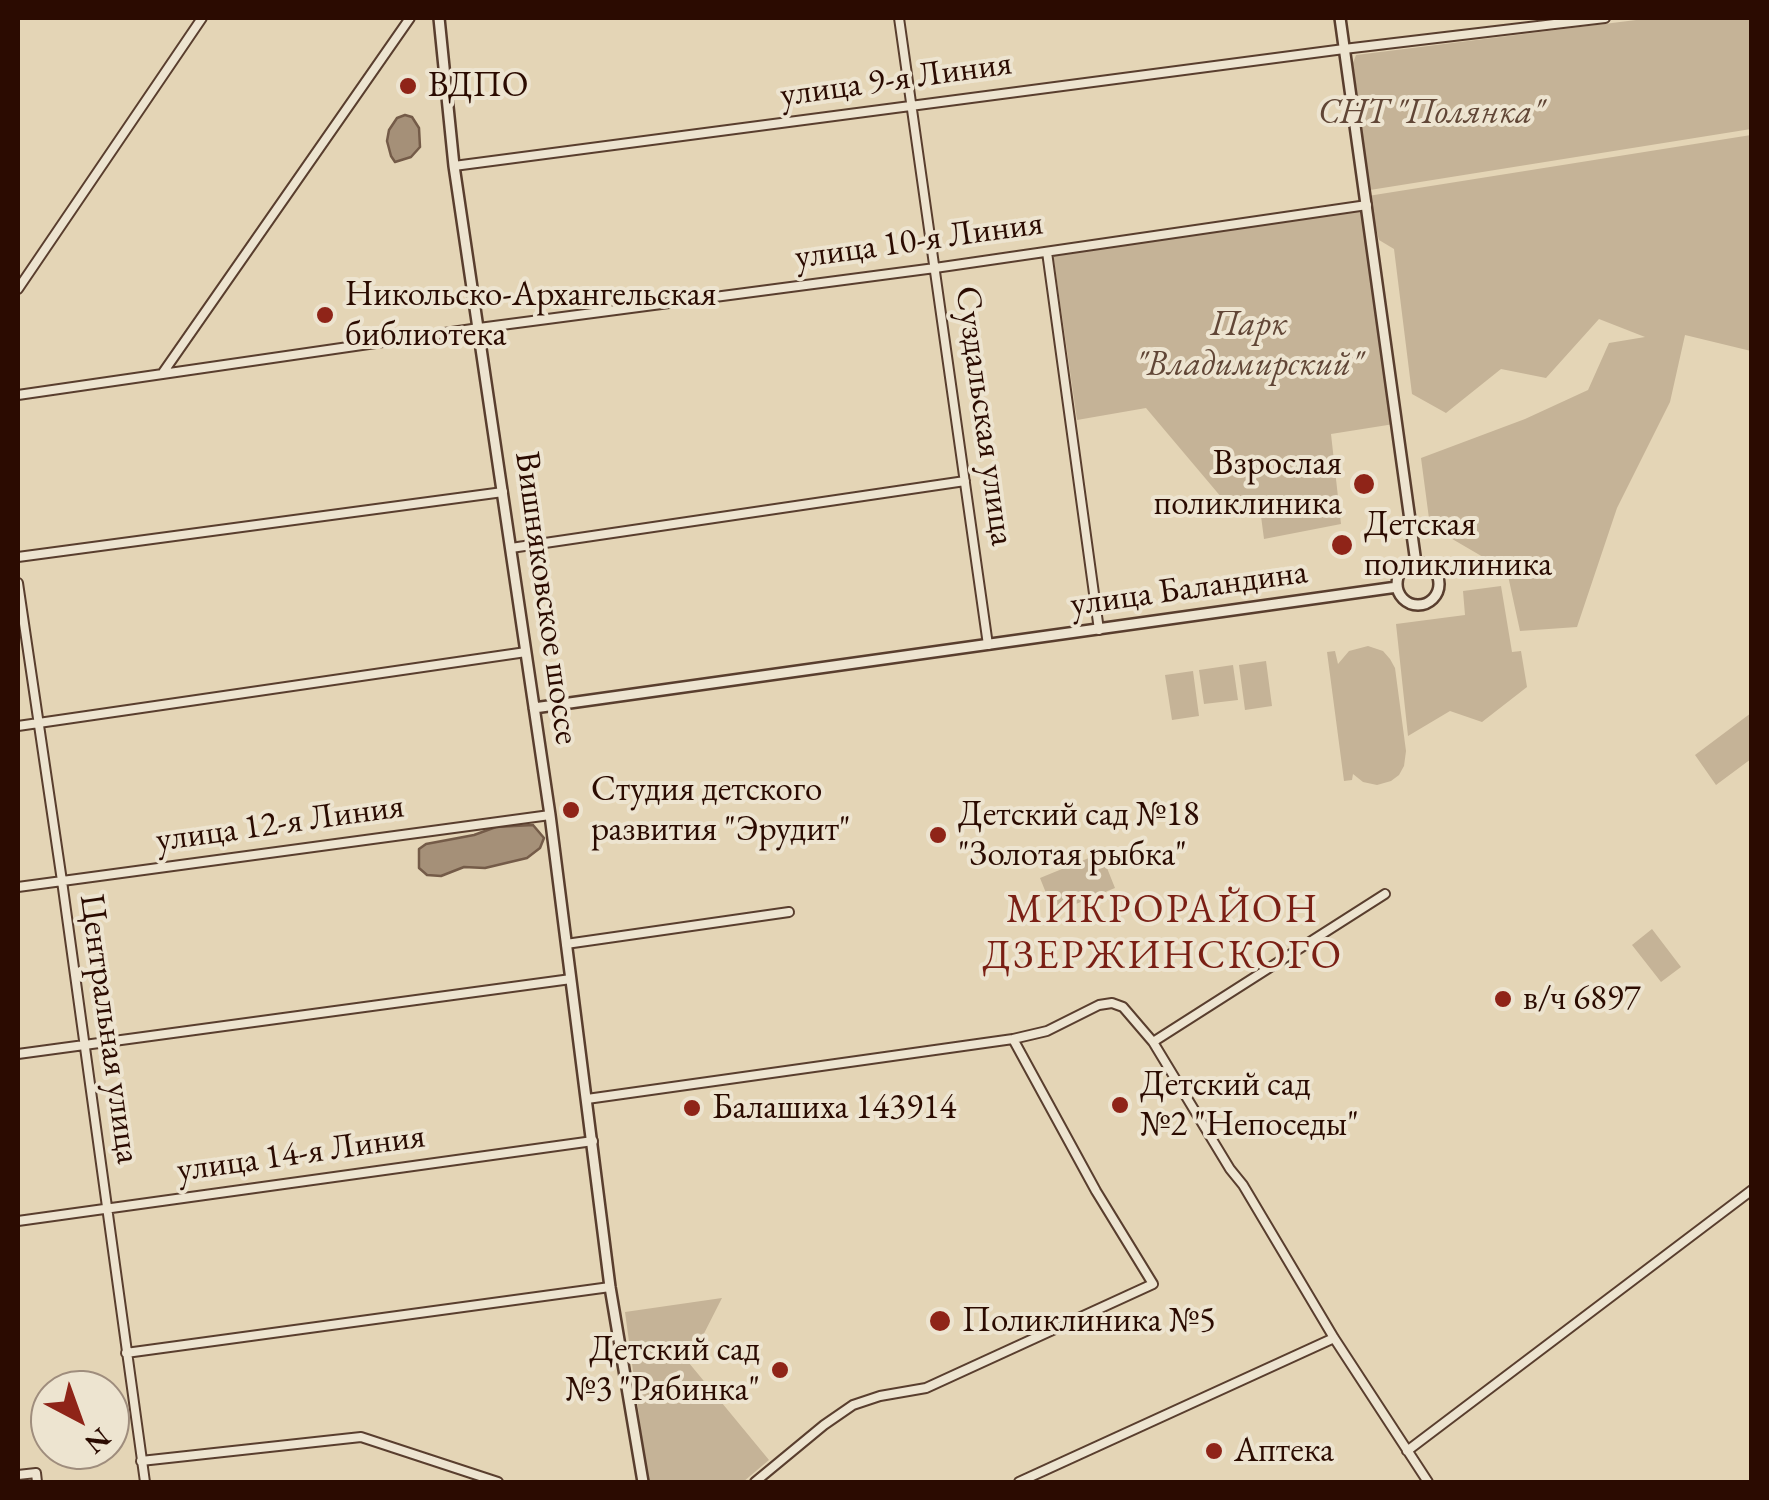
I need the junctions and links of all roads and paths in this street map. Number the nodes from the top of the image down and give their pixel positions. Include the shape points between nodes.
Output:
1 (202, 18) edge
2 (410, 18) edge
3 (439, 18) edge
4 (899, 18) edge
5 (1340, 18) edge
6 (1605, 18) edge
7 (1344, 49) junction
8 (911, 106) junction
9 (454, 166) junction
10 (1367, 205) junction
11 (1047, 252) junction
12 (935, 268) junction
13 (18, 289) edge
14 (479, 328) junction
15 (162, 374) junction
16 (18, 395) edge
17 (965, 481) junction
18 (503, 492) junction
19 (511, 548) junction
20 (18, 557) edge
21 (1416, 563) junction
22 (18, 583) edge
23 (1397, 588) junction
24 (1099, 630) junction
25 (988, 645) junction
26 (526, 652) junction
27 (534, 708) junction
28 (38, 723) junction
29 (18, 726) edge
30 (550, 815) junction
31 (62, 881) junction
32 (18, 887) edge
33 (1386, 894) dead end
34 (788, 912) dead end
35 (566, 944) junction
36 (571, 979) junction
37 (1014, 1039) junction
38 (1153, 1042) junction
39 (85, 1046) junction
40 (18, 1054) edge
41 (588, 1099) junction
42 (593, 1141) junction
43 (1752, 1190) edge
44 (106, 1208) junction
45 (18, 1220) edge
46 (610, 1287) junction
47 (1334, 1338) junction
48 (126, 1353) junction
49 (1407, 1451) junction
50 (141, 1461) junction
51 (18, 1475) edge
52 (37, 1478) edge
53 (145, 1482) edge
54 (498, 1482) edge
55 (643, 1482) edge
56 (755, 1482) edge
57 (1019, 1482) edge
58 (1428, 1482) edge

1 - 13 street
2 - 15 street
3 - 9 street, Вишняковское шоссе
4 - 8 street, Суздальская улица
5 - 7 street
6 - 7 street, улица 9-я Линия
7 - 8 street, улица 9-я Линия
7 - 10 street
8 - 9 street, улица 9-я Линия
8 - 12 street, Суздальская улица
9 - 14 street, Вишняковское шоссе
10 - 11 street, улица 10-я Линия
10 - 21 street
11 - 12 street, улица 10-я Линия
11 - 24 street
12 - 14 street, улица 10-я Линия
12 - 17 street, Суздальская улица
14 - 15 street
14 - 18 street, Вишняковское шоссе
15 - 16 street
17 - 19 street
17 - 25 street, Суздальская улица
18 - 19 street, Вишняковское шоссе
18 - 20 street
19 - 26 street, Вишняковское шоссе
21 - 23 street via 1404,568
21 - 23 street via 1434,571 1434,597 1416,605
22 - 28 street, Центральная улица
23 - 24 street, улица Баландина
24 - 25 street, улица Баландина
25 - 27 street
26 - 27 street, Вишняковское шоссе
26 - 28 street
27 - 30 street, Вишняковское шоссе
28 - 29 street
28 - 31 street, Центральная улица
30 - 31 street, улица 12-я Линия
30 - 35 street, Вишняковское шоссе
31 - 32 street, улица 12-я Линия
31 - 39 street, Центральная улица
33 - 38 street
34 - 35 street
35 - 36 street, Вишняковское шоссе
36 - 39 street
36 - 41 street, Вишняковское шоссе
37 - 38 street via 1112,1003 1132,1015
37 - 41 street
37 - 56 street via 1153,1284 926,1388 854,1405
38 - 47 street
39 - 40 street
39 - 44 street, Центральная улица
41 - 42 street, Вишняковское шоссе
42 - 44 street, улица 14-я Линия
42 - 46 street, Вишняковское шоссе
43 - 49 street
44 - 45 street, улица 14-я Линия
44 - 48 street, Центральная улица
46 - 48 street
46 - 55 street, Вишняковское шоссе
47 - 49 street
47 - 57 street
48 - 50 street, Центральная улица
49 - 58 street
50 - 53 street, Центральная улица
50 - 54 street via 361,1437
51 - 52 street

